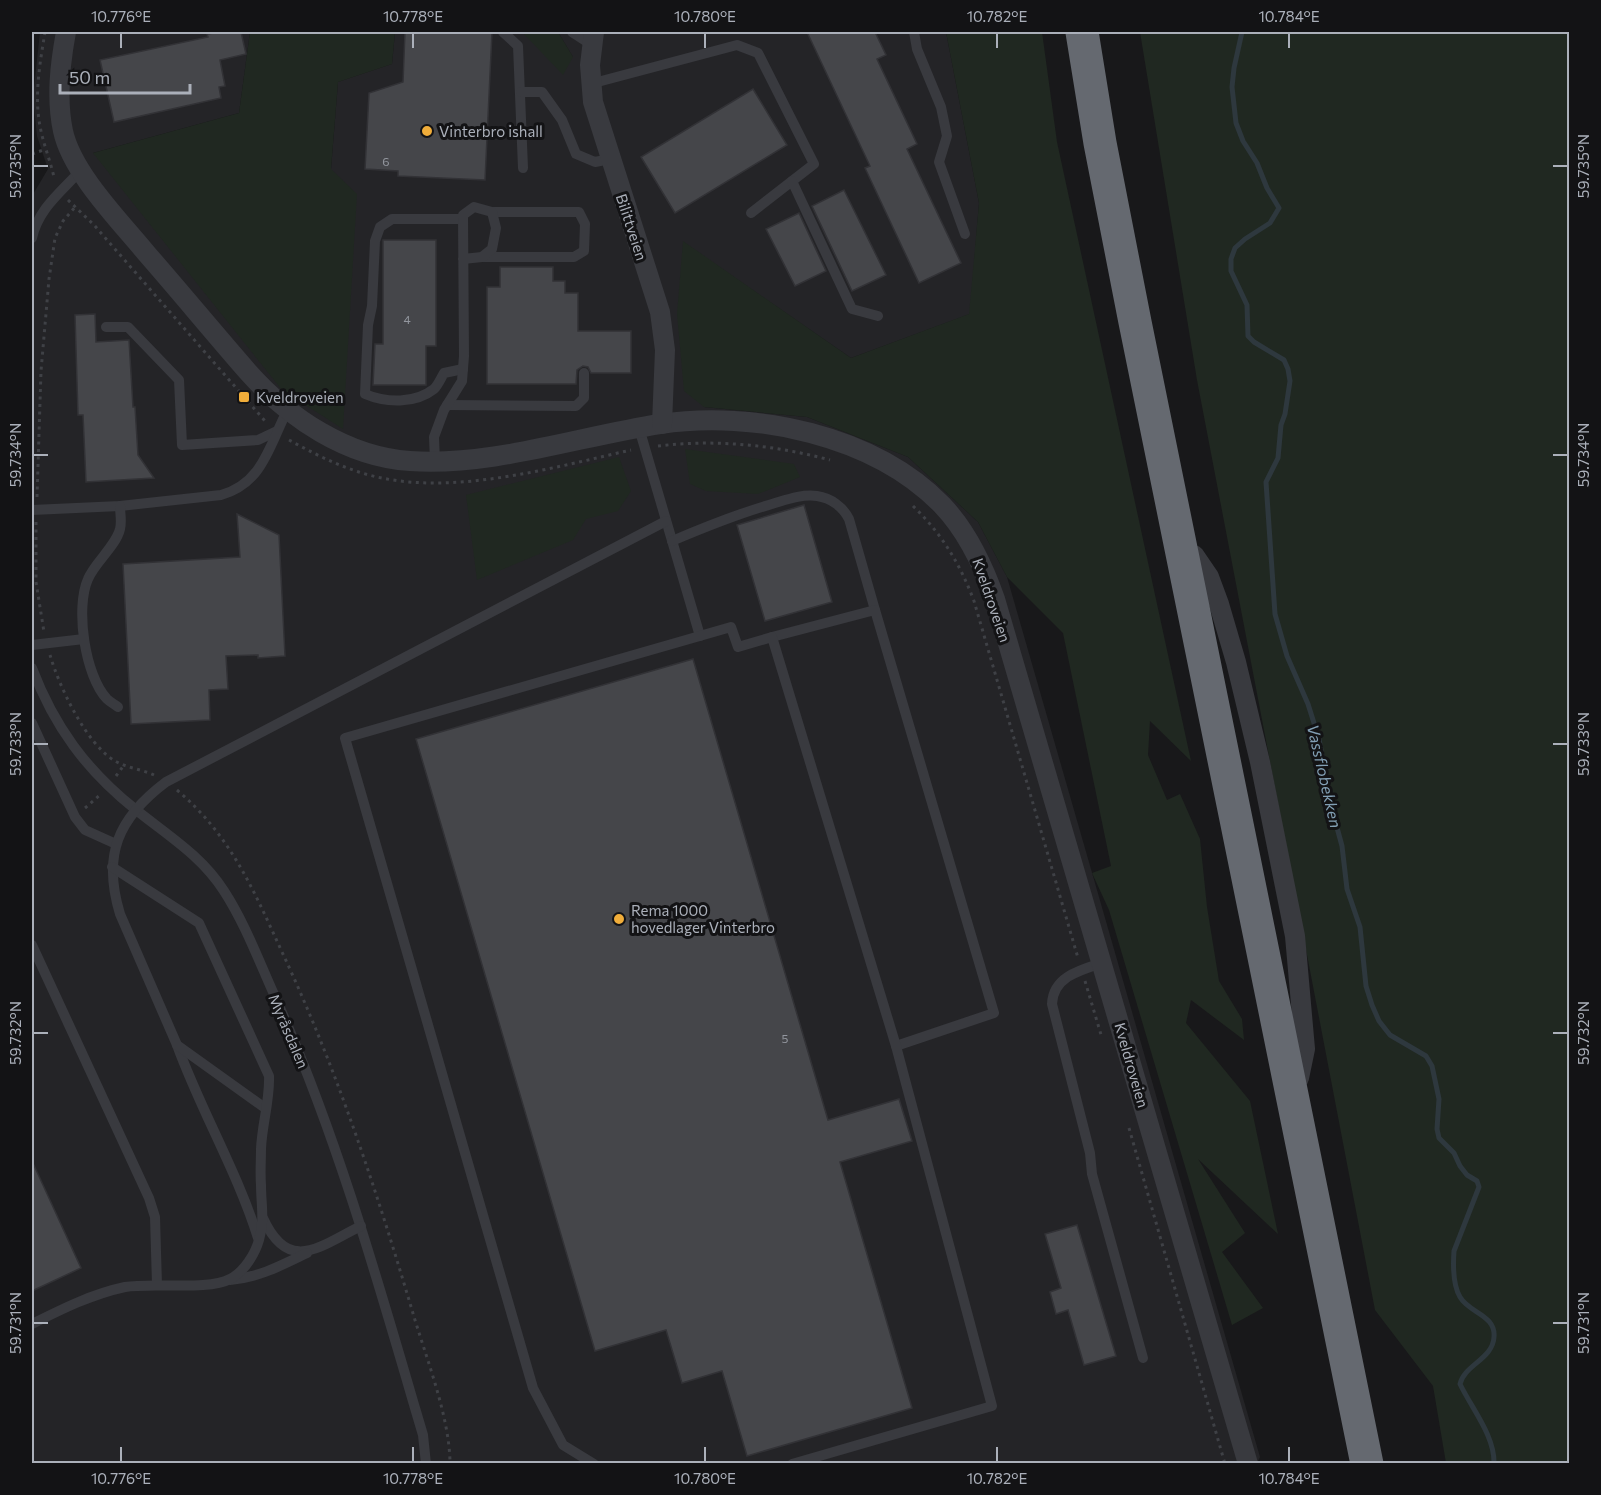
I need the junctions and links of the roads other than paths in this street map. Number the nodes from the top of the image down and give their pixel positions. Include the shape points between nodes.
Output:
1 (66, 32) edge
2 (503, 32) edge
3 (572, 32) edge
4 (914, 32) edge
5 (1082, 32) edge
6 (1095, 32) edge
7 (593, 38) edge
8 (590, 84) junction
9 (521, 92) junction
10 (610, 159) junction
11 (523, 168) dead end
12 (80, 171) junction
13 (792, 181) junction
14 (492, 212) junction
15 (751, 213) dead end
16 (463, 219) junction
17 (965, 234) dead end
18 (32, 238) edge
19 (482, 257) junction
20 (463, 259) junction
21 (878, 316) dead end
22 (106, 327) dead end
23 (463, 369) junction
24 (584, 373) dead end
25 (447, 405) junction
26 (287, 411) junction
27 (662, 424) junction
28 (639, 428) junction
29 (277, 431) junction
30 (435, 462) junction
31 (120, 506) junction
32 (34, 510) edge
33 (666, 521) junction
34 (672, 541) junction
35 (875, 610) junction
36 (700, 636) junction
37 (772, 637) junction
38 (84, 639) junction
39 (32, 645) edge
40 (32, 669) edge
41 (118, 707) dead end
42 (32, 723) edge
43 (135, 809) junction
44 (116, 844) junction
45 (112, 867) junction
46 (32, 945) edge
47 (1102, 963) junction
48 (177, 1045) junction
49 (896, 1046) junction
50 (266, 1107) junction
51 (263, 1218) junction
52 (361, 1226) junction
53 (259, 1240) junction
54 (307, 1253) junction
55 (230, 1280) junction
56 (157, 1285) junction
57 (32, 1324) edge
58 (1143, 1358) dead end
59 (426, 1464) edge
60 (594, 1464) edge
61 (792, 1464) edge
62 (1248, 1464) edge
63 (1366, 1464) edge
64 (1379, 1464) edge

1 - 12 street via 59,103 63,131
2 - 9 lane via 518,46
3 - 7 lane
4 - 17 lane via 941,107 947,136 939,162
5 - 63 highway via 1133,311
6 - 64 highway via 1112,140 1194,555
7 - 8 street, Bilittveien
8 - 10 street, Bilittveien
8 - 13 lane via 736,45 758,53 814,164
9 - 10 lane via 542,92 562,120 576,154 595,162
9 - 11 lane
10 - 27 street, Bilittveien via 660,312 665,350
12 - 18 lane via 45,207
12 - 26 street, Kveldroveien via 248,372
13 - 15 lane
13 - 21 lane via 852,309
14 - 16 lane via 474,207
14 - 19 lane via 496,228 492,249
14 - 19 lane via 579,212 585,224 584,251 574,258
16 - 20 lane
16 - 23 lane via 392,219 380,227 375,241 365,394 380,400 414,399 435,388 444,373
19 - 20 lane
20 - 23 lane
22 - 29 lane via 128,327 179,380 182,445 258,440
23 - 25 lane via 462,381
24 - 25 lane via 584,398 576,406
25 - 30 lane via 434,437
26 - 29 lane
26 - 30 street, Kveldroveien via 359,449 383,457
27 - 28 street, Kveldroveien
27 - 47 street, Kveldroveien via 740,422 831,440 887,462 943,506 986,573
28 - 30 street, Kveldroveien via 490,456
28 - 33 lane
29 - 31 lane via 257,474 235,491
31 - 32 lane
31 - 38 lane via 121,528 86,582 82,601
33 - 34 lane
33 - 43 lane via 166,782
34 - 35 lane via 733,515 800,496 818,496 844,510 849,519
34 - 36 lane
35 - 37 lane
35 - 49 lane via 994,1013
36 - 37 lane via 731,627 738,647
36 - 60 lane via 345,738 533,1388 563,1445
37 - 49 lane
38 - 39 lane
38 - 41 lane via 99,688
40 - 43 lane, Myråsdalen via 65,736 108,786
42 - 44 lane via 75,817 85,830
43 - 44 lane
43 - 52 lane, Myråsdalen via 206,866 234,906 303,1065
44 - 45 lane
45 - 48 lane via 111,880 120,914
45 - 50 lane via 199,923 269,1076
46 - 56 lane via 149,1198 155,1217
47 - 58 lane via 1065,978 1055,990 1052,1004 1092,1174
47 - 62 street, Kveldroveien
48 - 50 lane
48 - 53 lane
49 - 61 lane via 992,1406
50 - 51 lane via 261,1145
51 - 53 lane
51 - 54 lane via 280,1244
52 - 54 lane
52 - 59 lane, Myråsdalen via 423,1435
53 - 55 lane via 245,1266
54 - 55 lane via 249,1278
55 - 56 lane
56 - 57 lane via 124,1287 100,1294

